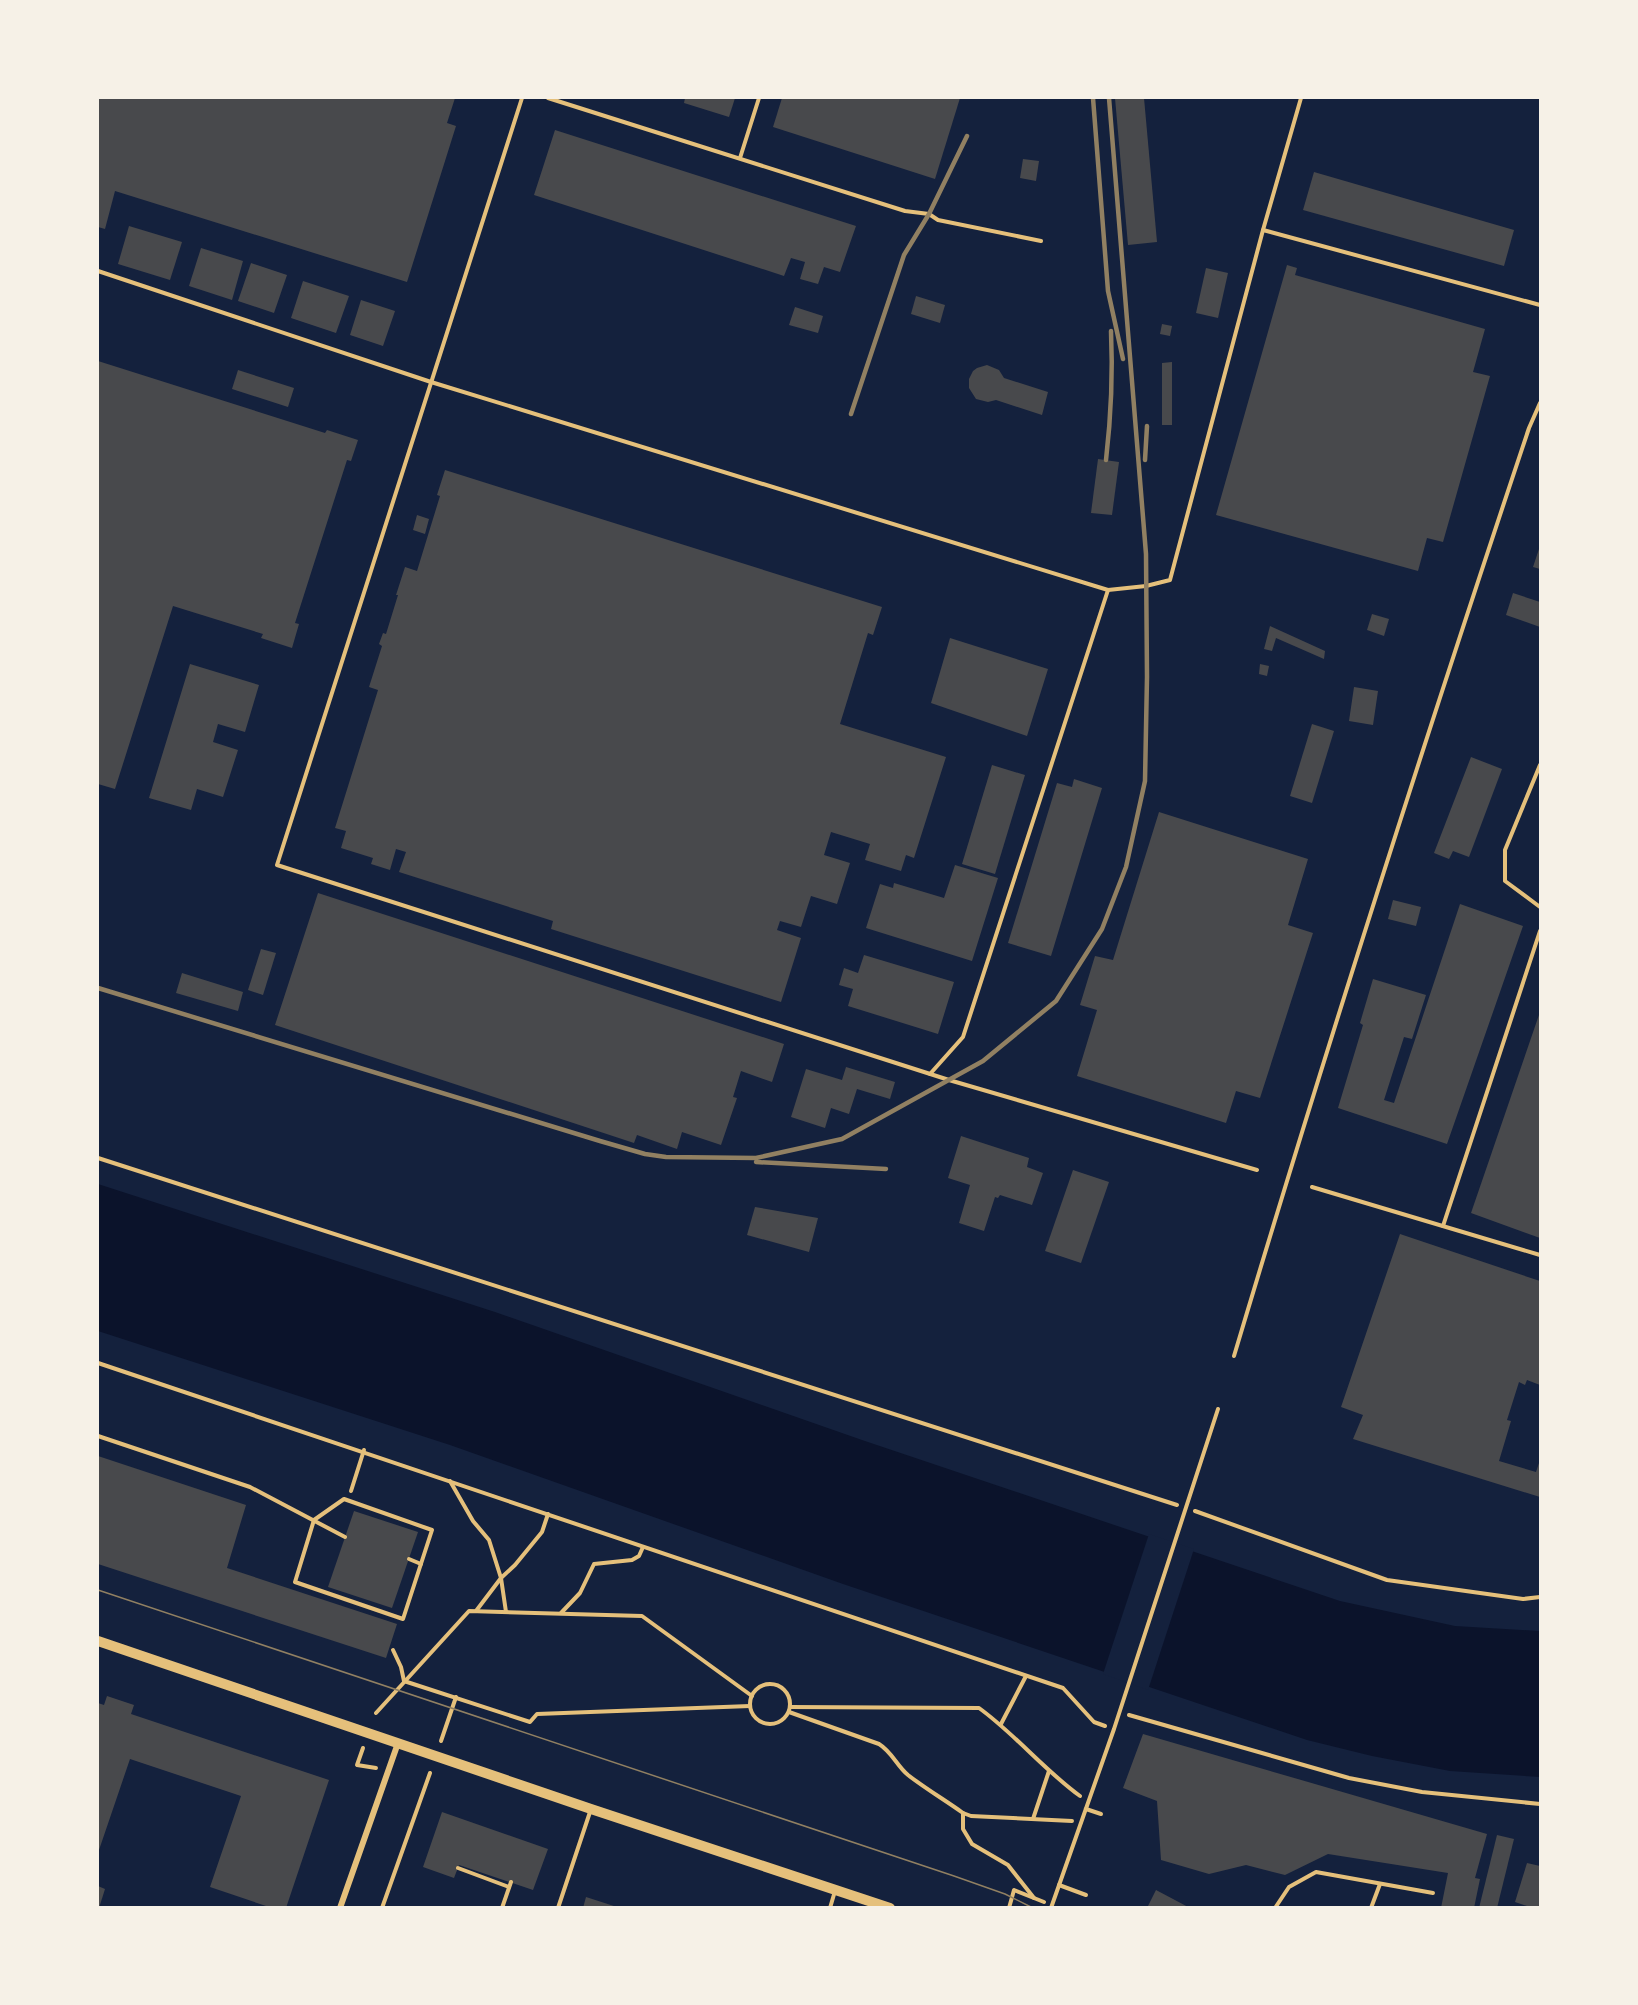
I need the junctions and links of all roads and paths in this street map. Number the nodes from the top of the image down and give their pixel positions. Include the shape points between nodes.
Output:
1 (522, 98) edge
2 (548, 98) edge
3 (759, 98) edge
4 (1301, 98) edge
5 (740, 158) junction
6 (1263, 230) junction
7 (1041, 242) dead end
8 (98, 272) edge
9 (1540, 305) edge
10 (431, 382) junction
11 (1540, 403) edge
12 (1108, 590) junction
13 (1540, 765) edge
14 (1540, 907) edge
15 (1540, 931) edge
16 (930, 1074) junction
17 (98, 1158) edge
18 (1257, 1170) dead end
19 (1312, 1187) dead end
20 (1443, 1226) junction
21 (1540, 1255) edge
22 (1234, 1356) dead end
23 (98, 1363) edge
24 (1218, 1409) dead end
25 (98, 1436) edge
26 (364, 1450) junction
27 (450, 1480) junction
28 (352, 1486) dead end
29 (1166, 1501) dead end
30 (1185, 1507) junction
31 (548, 1514) junction
32 (314, 1520) junction
33 (345, 1537) dead end
34 (643, 1547) junction
35 (409, 1559) dead end
36 (420, 1564) junction
37 (501, 1578) junction
38 (1540, 1598) edge
39 (475, 1611) junction
40 (506, 1612) junction
41 (561, 1614) junction
42 (98, 1641) edge
43 (393, 1650) dead end
44 (1026, 1676) junction
45 (404, 1681) junction
46 (752, 1696) junction
47 (456, 1697) junction
48 (750, 1706) junction
49 (790, 1709) junction
50 (1120, 1712) junction
51 (376, 1713) dead end
52 (1094, 1722) dead end
53 (1001, 1724) junction
54 (441, 1741) dead end
55 (398, 1742) junction
56 (363, 1748) dead end
57 (378, 1768) dead end
58 (1049, 1771) junction
59 (430, 1773) dead end
60 (1089, 1803) junction
61 (1540, 1803) edge
62 (591, 1809) junction
63 (1086, 1809) junction
64 (963, 1813) junction
65 (1101, 1814) dead end
66 (1033, 1819) junction
67 (1082, 1822) junction
68 (458, 1868) dead end
69 (1380, 1884) junction
70 (1059, 1886) junction
71 (835, 1890) junction
72 (1433, 1893) dead end
73 (1086, 1895) dead end
74 (1034, 1898) junction
75 (1052, 1906) edge
76 (340, 1908) edge
77 (382, 1908) edge
78 (502, 1908) edge
79 (558, 1908) edge
80 (830, 1908) edge
81 (890, 1908) edge
82 (1009, 1908) edge
83 (1275, 1908) edge
84 (1371, 1908) edge

1 - 10 lane
2 - 5 lane
3 - 5 lane
4 - 6 lane
5 - 7 lane via 905,211
6 - 9 lane
6 - 12 lane via 1170,580
8 - 10 lane
10 - 12 lane
10 - 16 lane via 277,865
11 - 22 lane via 1528,428 1427,734
12 - 16 lane via 963,1037
13 - 14 lane via 1505,850 1505,880
15 - 20 lane
16 - 18 lane
17 - 29 path
19 - 20 lane
20 - 21 lane
23 - 26 path
24 - 30 lane
25 - 32 lane via 250,1487
26 - 27 path
26 - 28 path
27 - 31 path
27 - 37 path via 489,1540
30 - 38 path via 1387,1580
30 - 50 lane
31 - 34 path
31 - 37 path via 542,1532
32 - 33 lane
32 - 36 lane via 344,1499 432,1530
32 - 36 lane via 295,1582 403,1619
34 - 41 path via 632,1560 594,1564 580,1593
34 - 44 path
35 - 36 lane
37 - 39 path
37 - 40 path
39 - 40 path
39 - 45 path via 469,1611
40 - 41 path
41 - 46 path via 642,1616
42 - 55 street
43 - 45 path
44 - 52 path via 1063,1688
44 - 53 path
45 - 47 path
45 - 51 path
46 - 48 path
46 - 49 path via 762,1686 776,1685 787,1693
47 - 48 path via 530,1722 537,1714
47 - 54 path
48 - 49 path via 756,1718 768,1724 782,1721
49 - 53 path via 979,1708
49 - 64 path via 889,1750 907,1774
50 - 60 lane
50 - 61 path via 1349,1778 1422,1792
53 - 58 path
55 - 62 street
55 - 76 street
56 - 57 path via 357,1765
58 - 60 path
58 - 66 path
59 - 77 path
60 - 63 lane
62 - 71 street
62 - 79 lane
63 - 65 lane
63 - 67 lane
64 - 66 path
64 - 74 path via 963,1828 972,1844 1008,1865
66 - 67 path
67 - 70 lane
68 - 78 path via 510,1885
69 - 72 lane
69 - 83 lane via 1316,1872 1290,1887
69 - 84 lane
70 - 73 lane
70 - 75 lane
71 - 80 lane
71 - 81 street
74 - 75 path
74 - 82 path via 1014,1890

